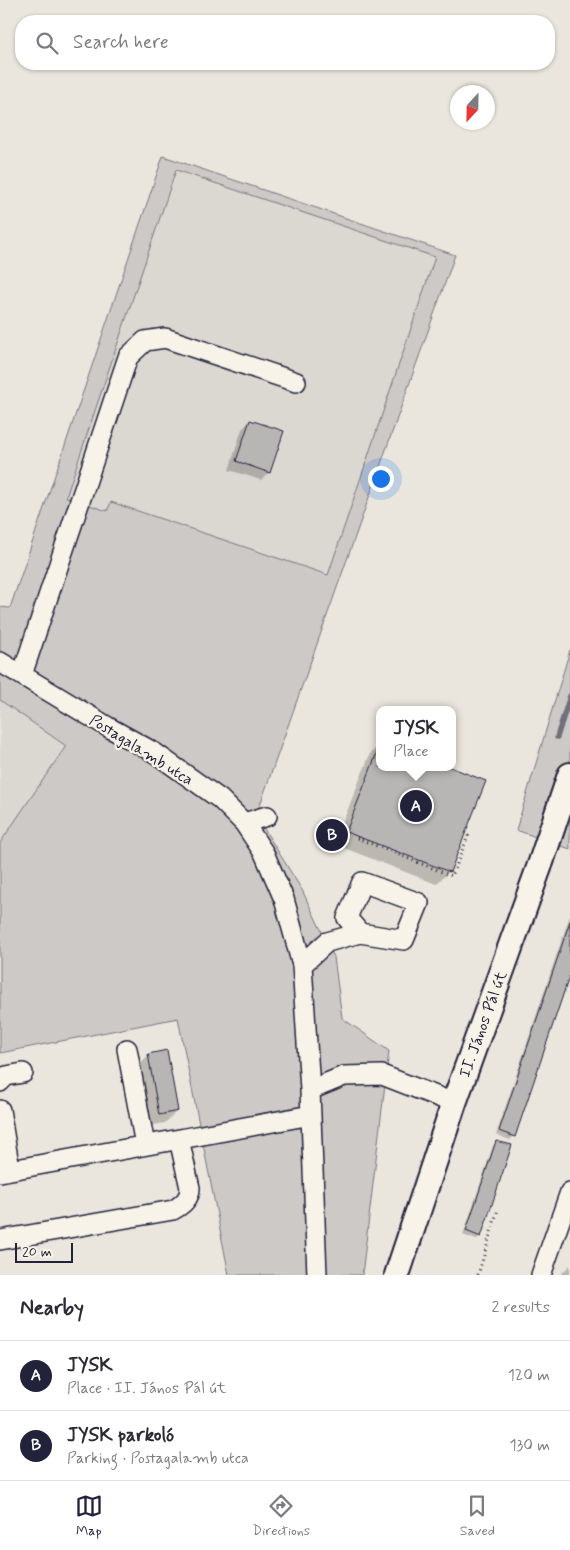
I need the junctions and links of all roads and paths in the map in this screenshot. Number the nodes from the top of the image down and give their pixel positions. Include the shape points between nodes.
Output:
1 (296, 382) dead end
2 (0, 662) edge
3 (22, 675) junction
4 (570, 774) edge
5 (267, 816) dead end
6 (244, 823) junction
7 (465, 834) dead end
8 (358, 838) dead end
9 (360, 933) dead end
10 (302, 965) junction
11 (127, 1049) dead end
12 (23, 1073) dead end
13 (0, 1082) edge
14 (310, 1090) junction
15 (454, 1103) junction
16 (0, 1110) edge
17 (311, 1115) junction
18 (179, 1138) junction
19 (145, 1145) junction
20 (5, 1171) edge
21 (569, 1199) edge
22 (498, 1209) dead end
23 (0, 1240) edge
24 (317, 1275) edge
25 (396, 1275) edge
26 (478, 1275) edge
27 (541, 1275) edge

1 - 3 street via 165,338 145,341 128,357
2 - 3 street, Postagalamb utca
3 - 6 street, Postagalamb utca via 155,753 220,799
4 - 15 main road, II. János Pál út
5 - 6 street
6 - 10 street, Postagalamb utca via 264,853 284,899
7 - 8 path via 468,836 452,876 445,876
9 - 10 street via 327,942
10 - 14 street, Postagalamb utca
11 - 19 street
12 - 13 street via 6,1076
14 - 15 street via 344,1076 382,1075
14 - 17 street, Postagalamb utca
15 - 25 main road, II. János Pál út
16 - 20 street
17 - 18 street
17 - 24 street, Postagalamb utca
18 - 19 street
18 - 23 street via 190,1194 173,1210
19 - 20 street
21 - 27 street
22 - 26 path

